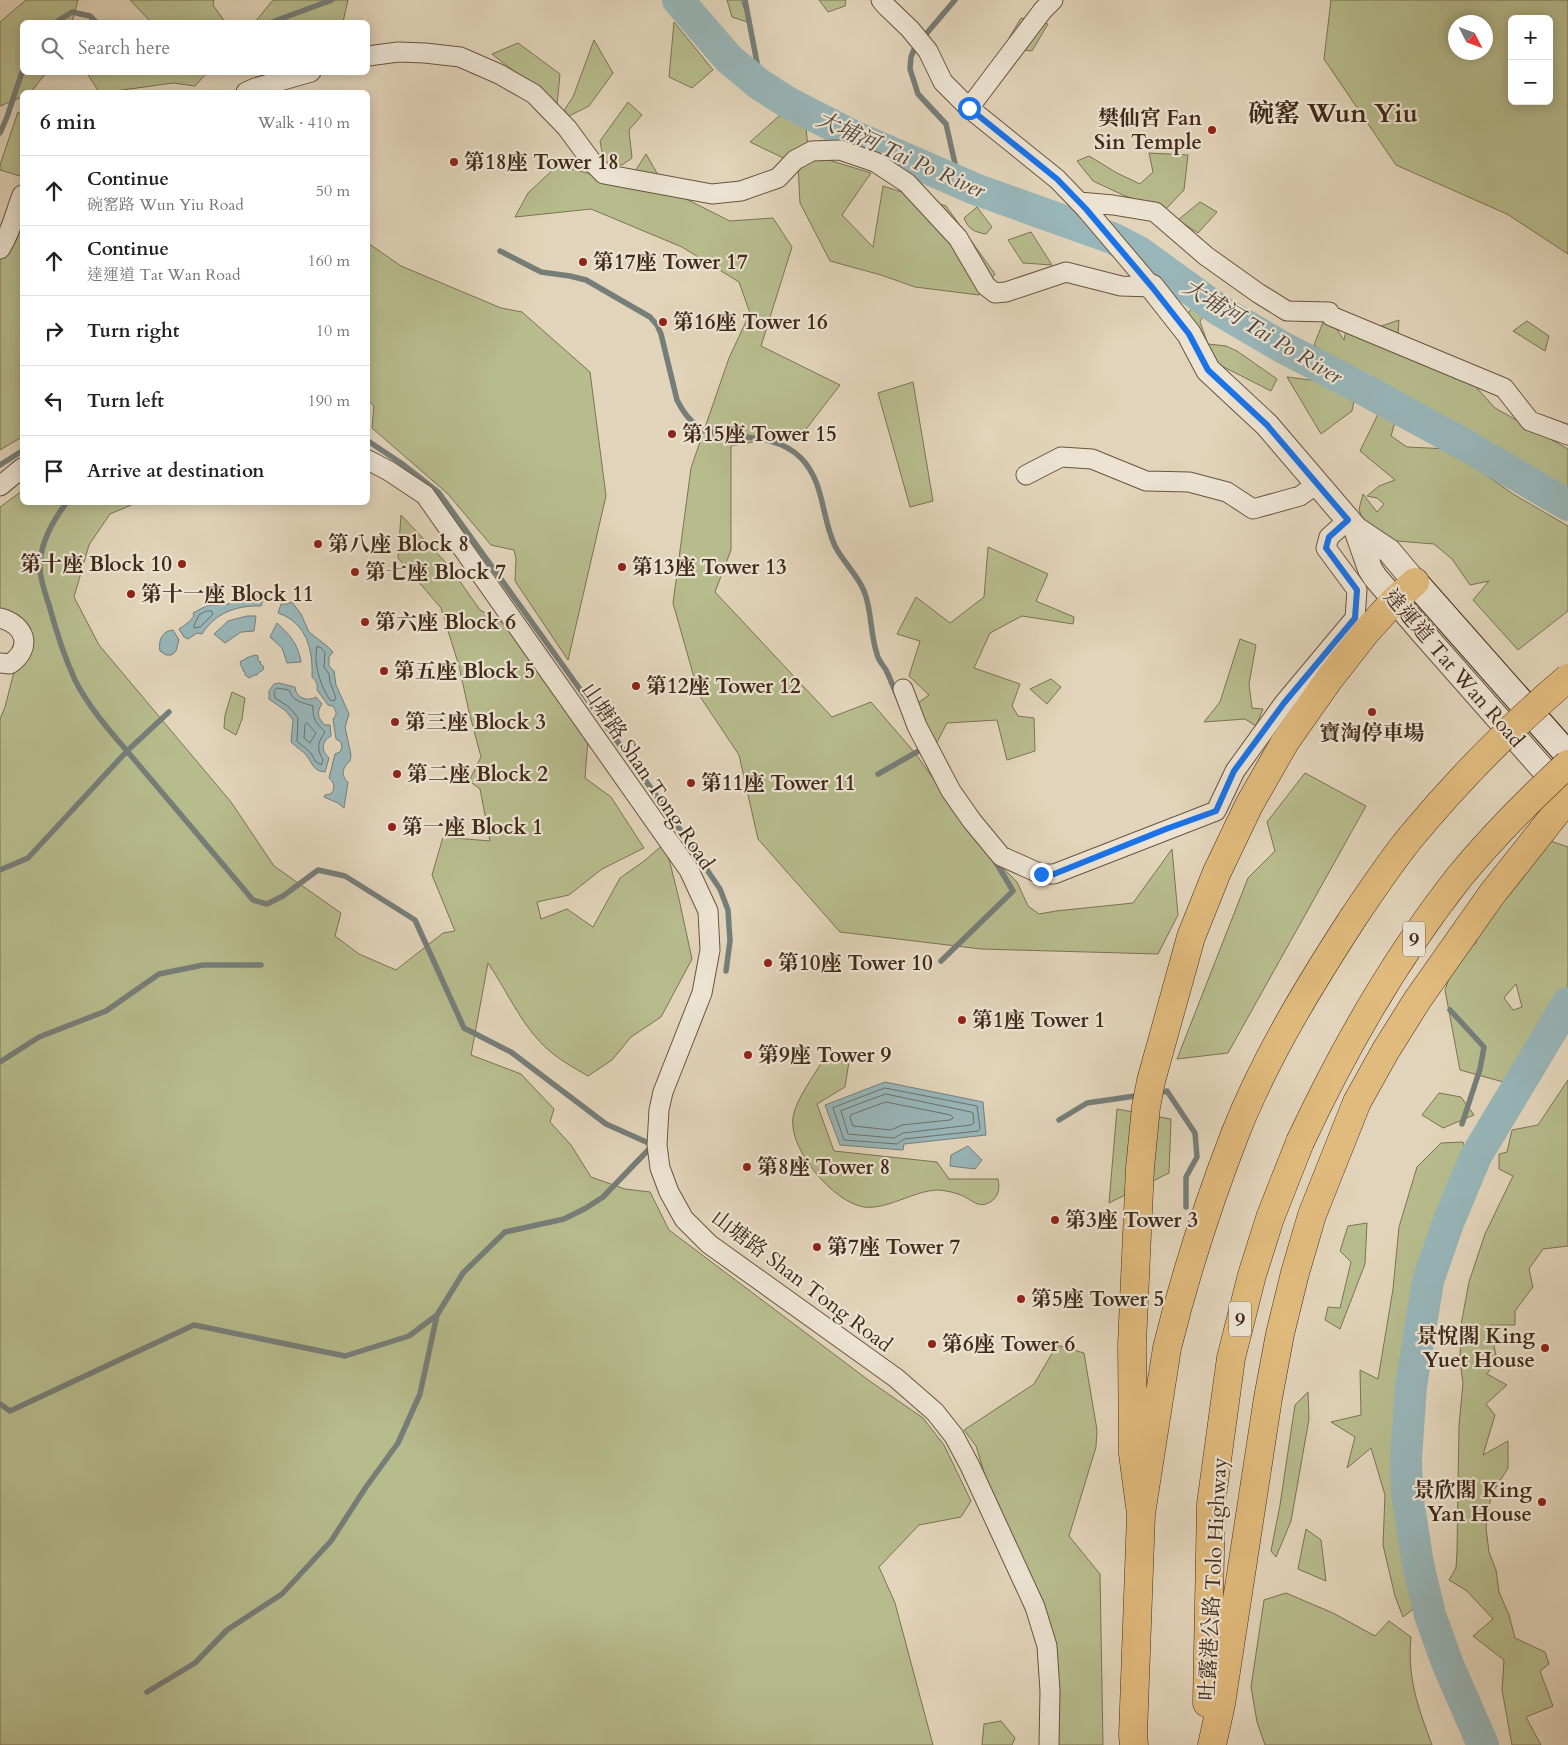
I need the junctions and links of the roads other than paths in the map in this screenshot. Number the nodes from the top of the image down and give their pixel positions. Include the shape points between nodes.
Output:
1 (881, 0) edge
2 (1053, 0) edge
3 (370, 56) edge
4 (300, 75) edge
5 (250, 90) edge
6 (969, 108) junction
7 (20, 200) edge
8 (1082, 206) junction
9 (0, 249) edge
10 (1152, 287) junction
11 (1568, 435) edge
12 (370, 461) edge
13 (20, 470) edge
14 (1026, 474) dead end
15 (1317, 484) junction
16 (0, 486) edge
17 (1352, 524) junction
18 (1415, 582) junction
19 (1395, 600) junction
20 (0, 618) edge
21 (0, 663) edge
22 (1568, 678) edge
23 (903, 689) dead end
24 (1568, 755) edge
25 (1568, 764) edge
26 (1568, 798) edge
27 (1141, 1514) junction
28 (1049, 1745) edge
29 (1134, 1745) edge
30 (1206, 1745) edge
31 (1212, 1745) edge

1 - 6 street, 達運道 Tat Wan Road via 928,51 943,82
2 - 6 street
3 - 10 street via 398,52 460,57 499,74 534,94 604,174 712,194 741,191 778,178 795,160 812,152 840,150 876,162 908,183 958,238 986,286 995,293 1066,272 1121,286
4 - 5 street
6 - 8 street, 達運道 Tat Wan Road via 1057,179
7 - 9 street via 9,236
8 - 10 street, 達運道 Tat Wan Road
8 - 11 street via 1113,205 1155,212 1206,256 1288,311 1329,312 1331,316 1504,388 1530,421
10 - 15 street, 達運道 Tat Wan Road via 1189,334 1208,370 1267,425
12 - 28 street, 山塘路 Shan Tong Road via 425,495 689,870 708,911 710,950 702,993 659,1110 660,1168 669,1192 684,1219 709,1244 896,1378 935,1412 954,1436 1037,1615 1047,1646
13 - 16 street
14 - 15 street via 1061,457 1092,459 1146,481 1189,482 1227,492 1253,509 1300,496
15 - 17 street, 達運道 Tat Wan Road
17 - 18 street, 達運道 Tat Wan Road via 1389,551
17 - 19 street, 達運道 Tat Wan Road via 1370,569
17 - 23 street via 1329,537 1326,548 1357,590 1355,618 1284,703 1234,771 1216,811 1054,874 1041,874 1001,856 972,821 951,791 917,726
18 - 19 highway
18 - 24 main road, 達運道 Tat Wan Road
19 - 26 street, 達運道 Tat Wan Road
19 - 27 highway via 1330,678 1285,742 1249,805 1191,937 1149,1094 1140,1176 1132,1344 1133,1454
20 - 21 street via 16,626 24,636 19,658 10,664
22 - 27 highway, bridge via 1505,735 1410,838 1353,918 1297,1009 1266,1068 1236,1133 1190,1262 1167,1348
25 - 30 highway, 吐露港公路 Tolo Highway / 9, bridge via 1499,832 1422,927 1352,1039 1322,1096 1267,1227 1231,1358 1211,1504
26 - 31 highway via 1486,901 1390,1043 1357,1102 1312,1215 1280,1334
27 - 29 highway

